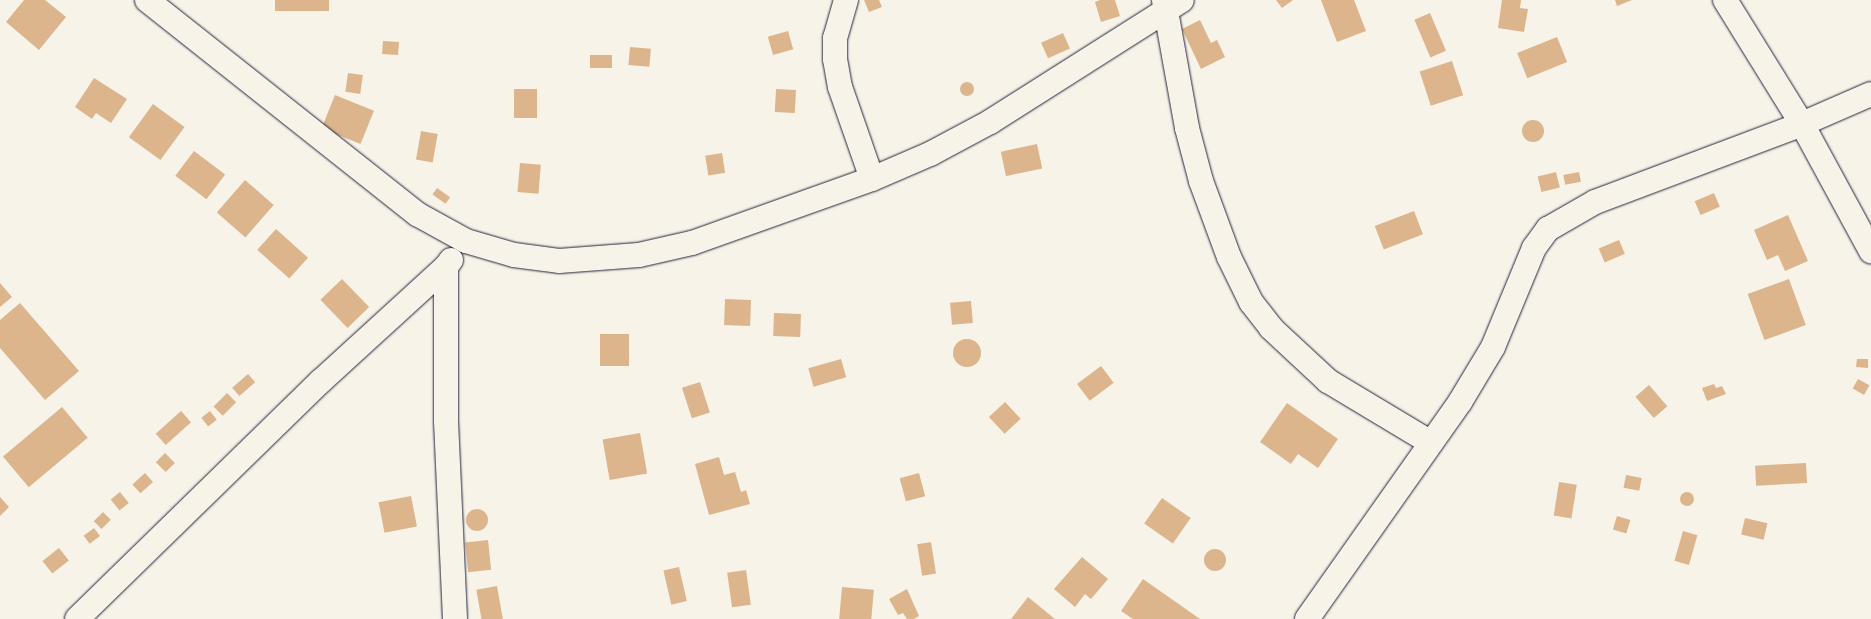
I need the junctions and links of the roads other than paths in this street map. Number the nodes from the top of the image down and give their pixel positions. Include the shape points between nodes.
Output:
1 (147, 0) edge
2 (846, 0) edge
3 (1725, 0) edge
4 (1171, 3) edge
5 (1871, 94) edge
6 (1802, 124) junction
7 (872, 179) junction
8 (466, 241) junction
9 (1871, 251) edge
10 (446, 268) junction
11 (1431, 443) junction
12 (77, 619) edge
13 (455, 619) edge
14 (1307, 619) edge

1 - 8 street via 418,214
2 - 7 street via 835,38 835,59 840,87
3 - 6 street
4 - 7 street via 990,122 932,153
4 - 11 street via 1187,128 1201,182 1229,257 1251,302 1271,328 1328,380
5 - 6 street
6 - 9 street
6 - 11 street via 1595,202 1548,229 1534,248 1493,347
7 - 8 street via 692,243 638,255 559,261 514,255
8 - 10 street
10 - 12 street via 321,382
10 - 13 street via 446,421
11 - 14 street

